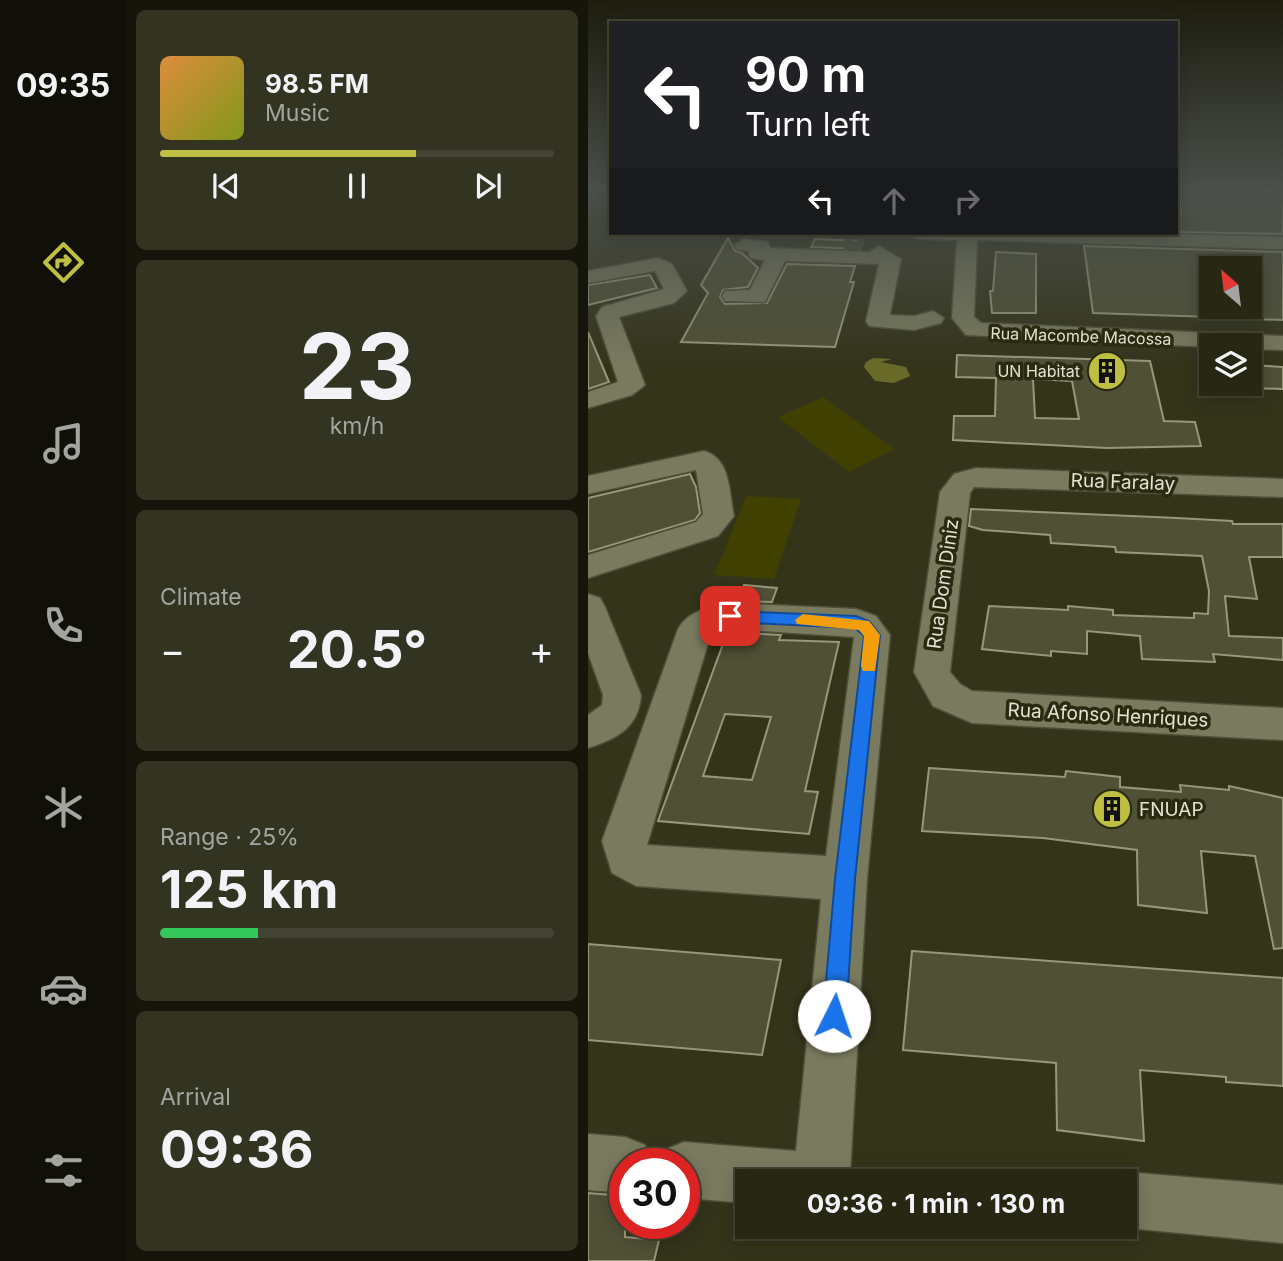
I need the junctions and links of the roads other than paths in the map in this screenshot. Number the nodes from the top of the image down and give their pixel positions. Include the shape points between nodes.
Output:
1 (760, 248) edge
2 (856, 248) edge
3 (869, 248) tunnel mouth
4 (876, 248) edge
5 (902, 248) edge
6 (966, 248) edge
7 (778, 254) junction
8 (588, 277) edge
9 (733, 296) dead end
10 (933, 317) dead end
11 (612, 334) junction
12 (588, 339) edge
13 (1283, 343) edge
14 (588, 400) edge
15 (964, 480) joint
16 (588, 485) edge
17 (1283, 488) edge
18 (588, 567) edge
19 (588, 607) edge
20 (939, 690) joint
21 (1283, 724) edge
22 (588, 732) edge
23 (845, 879) junction
24 (588, 1162) edge
25 (609, 1164) edge
26 (823, 1169) edge
27 (700, 1171) edge
28 (735, 1174) edge
29 (1137, 1202) edge
30 (1283, 1214) edge

1 - 7 street via 757,254
2 - 7 street
3 - 10 street via 891,258 877,321 914,323
4 - 5 street
6 - 13 street, Rua Macombe Macossa via 963,318 982,332
7 - 9 street via 757,297
8 - 11 street via 659,264 676,291 666,298 610,312
11 - 12 street
11 - 14 street via 632,385
15 - 17 street, Rua Faralay
15 - 20 street, Rua Dom Diniz via 956,492 932,672
16 - 18 street via 704,460 709,464 719,516 707,529
19 - 22 street via 622,695 617,719
20 - 21 street, Rua Afonso Henriques via 952,702 972,708
23 - 23 street via 872,635 856,622 730,616 705,622 695,629 624,841 628,858 636,864
23 - 26 street
24 - 25 street
27 - 28 street
29 - 30 street

